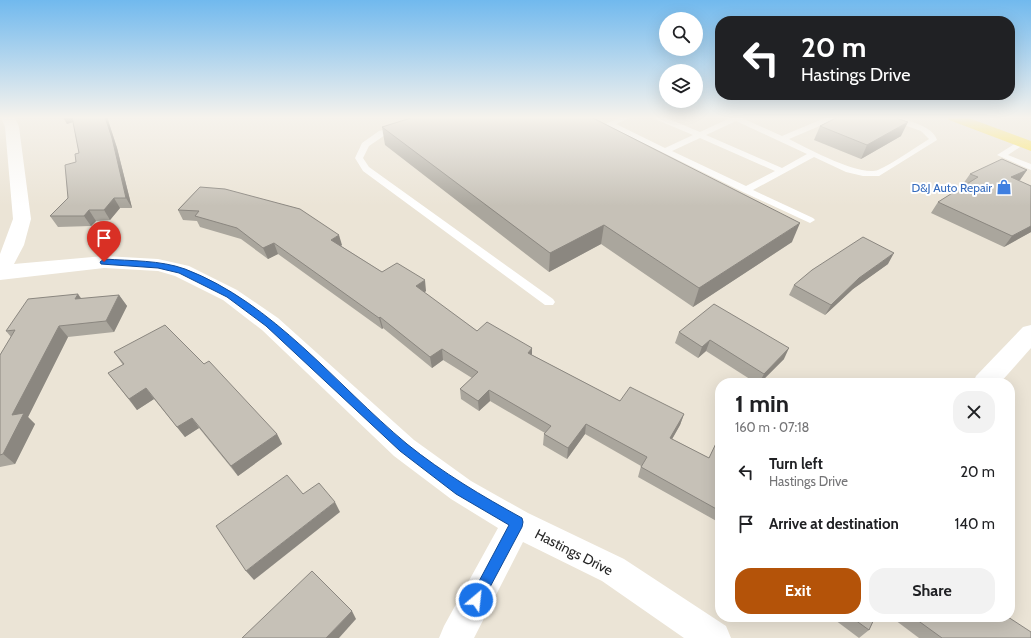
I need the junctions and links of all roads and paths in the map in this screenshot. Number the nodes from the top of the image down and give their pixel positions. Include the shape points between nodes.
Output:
1 (14, 147) edge
2 (364, 147) edge
3 (656, 147) edge
4 (674, 147) edge
5 (726, 147) edge
6 (799, 147) edge
7 (922, 147) edge
8 (1016, 147) edge
9 (665, 151) junction
10 (814, 154) junction
11 (1031, 167) edge
12 (782, 171) junction
13 (746, 190) junction
14 (810, 220) dead end
15 (0, 272) edge
16 (549, 302) dead end
17 (1031, 333) edge
18 (990, 378) edge
19 (517, 522) junction
20 (456, 638) edge
21 (714, 638) edge

1 - 15 street, Hastings Drive via 22,219 14,245
2 - 16 lane via 360,158 366,168
3 - 9 lane
4 - 9 lane
5 - 12 lane
6 - 10 lane
7 - 10 lane via 879,173 849,170
8 - 11 lane via 1001,155
9 - 13 lane
10 - 12 lane
12 - 13 lane
13 - 14 lane
15 - 19 street, Hastings Drive via 104,262 158,265 182,271 230,295 270,324 404,448 461,490
17 - 18 street
19 - 20 street
19 - 21 street, Hastings Drive via 612,570

